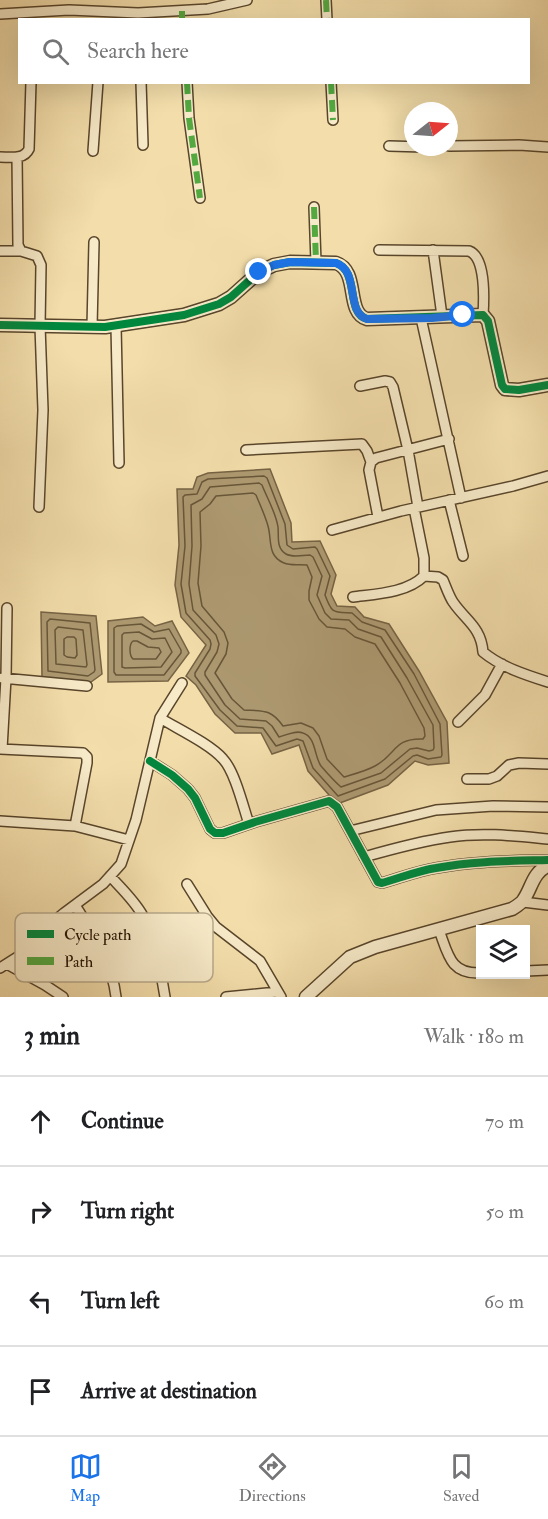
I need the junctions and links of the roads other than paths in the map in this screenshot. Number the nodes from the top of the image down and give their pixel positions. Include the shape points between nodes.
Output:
1 (81, 0) edge
2 (247, 0) edge
3 (326, 0) edge
4 (81, 11) junction
5 (0, 14) edge
6 (182, 15) edge
7 (32, 16) edge
8 (100, 16) edge
9 (139, 16) edge
10 (327, 18) edge
11 (31, 84) edge
12 (98, 84) edge
13 (141, 84) edge
14 (187, 84) edge
15 (331, 84) edge
16 (333, 120) dead end
17 (143, 145) dead end
18 (389, 146) dead end
19 (404, 146) edge
20 (458, 146) edge
21 (548, 147) edge
22 (93, 151) dead end
23 (0, 157) edge
24 (17, 157) junction
25 (200, 198) dead end
26 (314, 207) dead end
27 (94, 242) dead end
28 (379, 250) dead end
29 (433, 250) junction
30 (0, 251) edge
31 (21, 251) junction
32 (316, 262) junction
33 (483, 315) junction
34 (442, 316) junction
35 (421, 318) junction
36 (0, 325) edge
37 (40, 326) junction
38 (116, 326) junction
39 (92, 327) junction
40 (548, 385) edge
41 (360, 386) dead end
42 (448, 439) junction
43 (246, 450) dead end
44 (408, 450) junction
45 (371, 462) junction
46 (119, 463) dead end
47 (548, 476) edge
48 (461, 498) junction
49 (449, 500) junction
50 (39, 507) dead end
51 (416, 508) junction
52 (378, 517) junction
53 (332, 530) dead end
54 (463, 556) dead end
55 (424, 576) junction
56 (353, 597) dead end
57 (7, 608) dead end
58 (502, 664) junction
59 (3, 678) edge
60 (548, 682) edge
61 (182, 683) dead end
62 (87, 686) dead end
63 (160, 718) junction
64 (458, 722) dead end
65 (1, 749) edge
66 (150, 761) junction
67 (548, 764) edge
68 (467, 779) dead end
69 (548, 807) edge
70 (0, 821) edge
71 (249, 824) junction
72 (75, 826) junction
73 (350, 831) junction
74 (548, 839) edge
75 (129, 840) junction
76 (364, 857) junction
77 (548, 860) edge
78 (548, 866) edge
79 (110, 876) junction
80 (187, 884) dead end
81 (523, 902) junction
82 (75, 904) junction
83 (548, 905) edge
84 (64, 913) edge
85 (80, 913) edge
86 (141, 913) edge
87 (205, 913) edge
88 (213, 923) edge
89 (439, 930) junction
90 (548, 970) edge
91 (530, 971) edge
92 (476, 973) edge
93 (38, 982) edge
94 (115, 982) edge
95 (162, 982) edge
96 (279, 995) edge
97 (63, 997) edge
98 (116, 997) edge
99 (165, 997) edge
100 (226, 997) edge
101 (306, 997) edge

1 - 4 street
2 - 6 street
3 - 10 street
4 - 7 street
4 - 8 street
5 - 7 street
6 - 9 street
8 - 9 street
11 - 24 street via 29,149 27,154
12 - 22 street
13 - 17 street
14 - 25 street
15 - 16 street
18 - 19 street
20 - 21 street
23 - 24 street
24 - 31 street
26 - 32 street
27 - 39 street
28 - 29 street
29 - 33 street via 475,253 483,277
29 - 34 street
30 - 31 street
31 - 37 street via 39,260
32 - 35 street via 341,265 349,276 362,318
32 - 38 street via 274,265 219,304 184,315
33 - 34 street
33 - 40 street via 488,321 502,385 519,390
34 - 35 street
35 - 42 street
36 - 37 street
37 - 39 street
37 - 50 street via 43,410
38 - 39 street
38 - 46 street
41 - 44 street via 390,382
42 - 44 street
42 - 48 street
43 - 45 street via 362,444
44 - 45 street
44 - 51 street
45 - 52 street
47 - 48 street
48 - 49 street
49 - 51 street
49 - 54 street
51 - 52 street
51 - 55 street
52 - 53 street
55 - 56 street via 419,582 397,590
55 - 58 street via 443,580 452,600 482,640 483,652
57 - 59 street
58 - 60 street
58 - 64 street via 485,695
59 - 62 street
59 - 65 street
61 - 63 street
63 - 66 street
63 - 71 street via 225,760
65 - 72 street via 84,753 87,763
66 - 71 street via 188,789 215,833
66 - 75 street
67 - 68 street via 519,763 489,779
69 - 73 street via 436,810
70 - 72 street
71 - 73 street via 329,801 337,807
72 - 75 street
73 - 76 street
74 - 76 street via 452,836
75 - 79 street via 121,864
76 - 77 street via 375,879 382,883 437,867
78 - 81 street via 536,876
79 - 82 street
79 - 86 street
80 - 87 street
81 - 83 street
81 - 89 street via 512,909
82 - 84 street
82 - 85 street
88 - 96 street via 260,961
89 - 92 street via 457,969
89 - 101 street via 350,957
90 - 91 street
93 - 97 street
94 - 98 street
95 - 99 street
96 - 100 street

